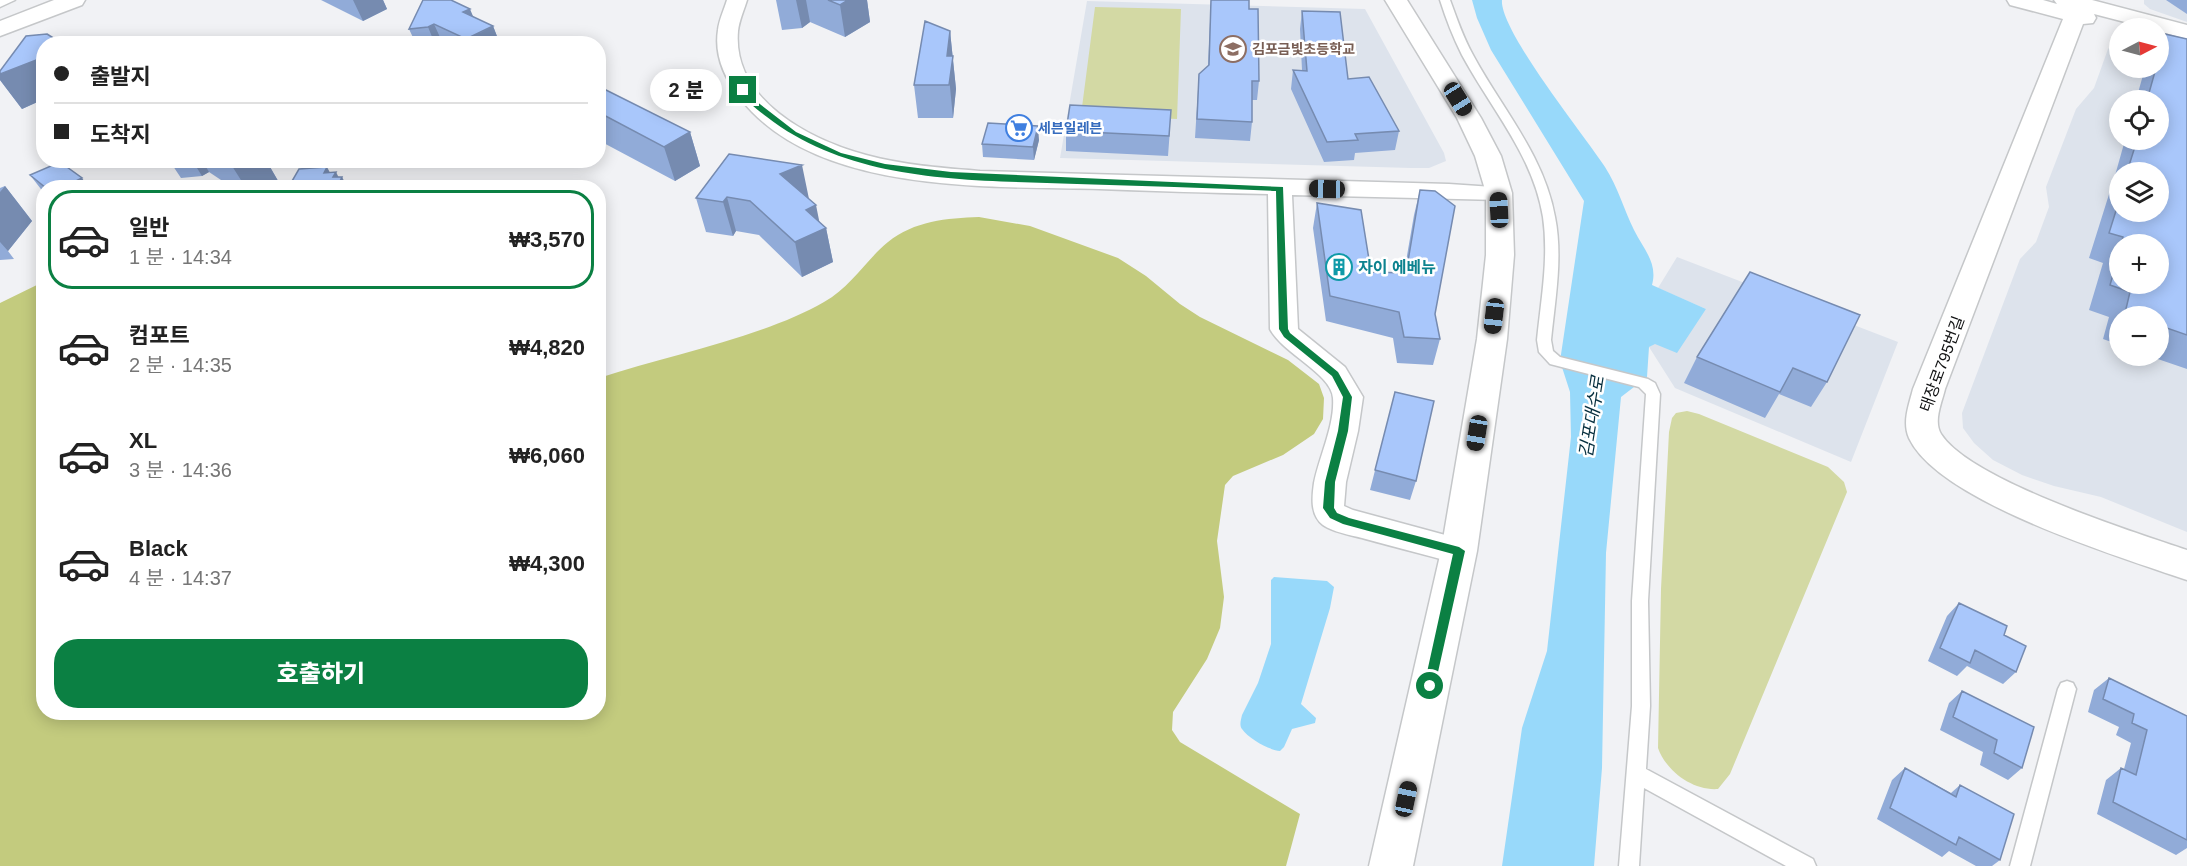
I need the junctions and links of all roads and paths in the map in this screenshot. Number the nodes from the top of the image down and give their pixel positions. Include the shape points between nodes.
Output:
1 (10, 0) edge
2 (39, 0) edge
3 (74, 0) edge
4 (737, 0) edge
5 (1396, 0) edge
6 (1445, 0) edge
7 (2018, 0) edge
8 (0, 4) edge
9 (2085, 7) edge
10 (0, 15) edge
11 (2109, 20) edge
12 (0, 29) edge
13 (2187, 32) edge
14 (2169, 41) edge
15 (2187, 45) edge
16 (1280, 189) junction
17 (1498, 193) junction
18 (1459, 551) junction
19 (2187, 557) edge
20 (2187, 565) edge
21 (2067, 688) dead end
22 (1635, 773) junction
23 (1391, 866) edge
24 (1629, 866) edge
25 (1806, 866) edge
26 (2020, 866) edge

1 - 8 lane
2 - 10 street
3 - 12 street
4 - 16 street via 726,43 728,60 743,90 794,134 838,154 884,166 951,175
5 - 17 street via 1483,143
6 - 22 lane via 1456,36 1527,156 1543,194 1549,216 1551,273 1544,349 1547,355 1555,361 1643,382 1653,394 1640,601 1641,706
7 - 9 street
9 - 11 street
9 - 13 street
9 - 19 street, 태장로795번길 via 2071,82 1947,395 1941,421 1943,435 1956,449 2004,479 2154,539
9 - 20 street, 태장로795번길 via 1929,389 1921,424 1926,440 1939,457 1983,484
14 - 15 street
16 - 17 street
16 - 18 street via 1284,329 1335,374 1348,397 1328,508 1346,521
17 - 18 street via 1497,294
18 - 23 street
21 - 26 lane
22 - 24 lane
22 - 25 lane

